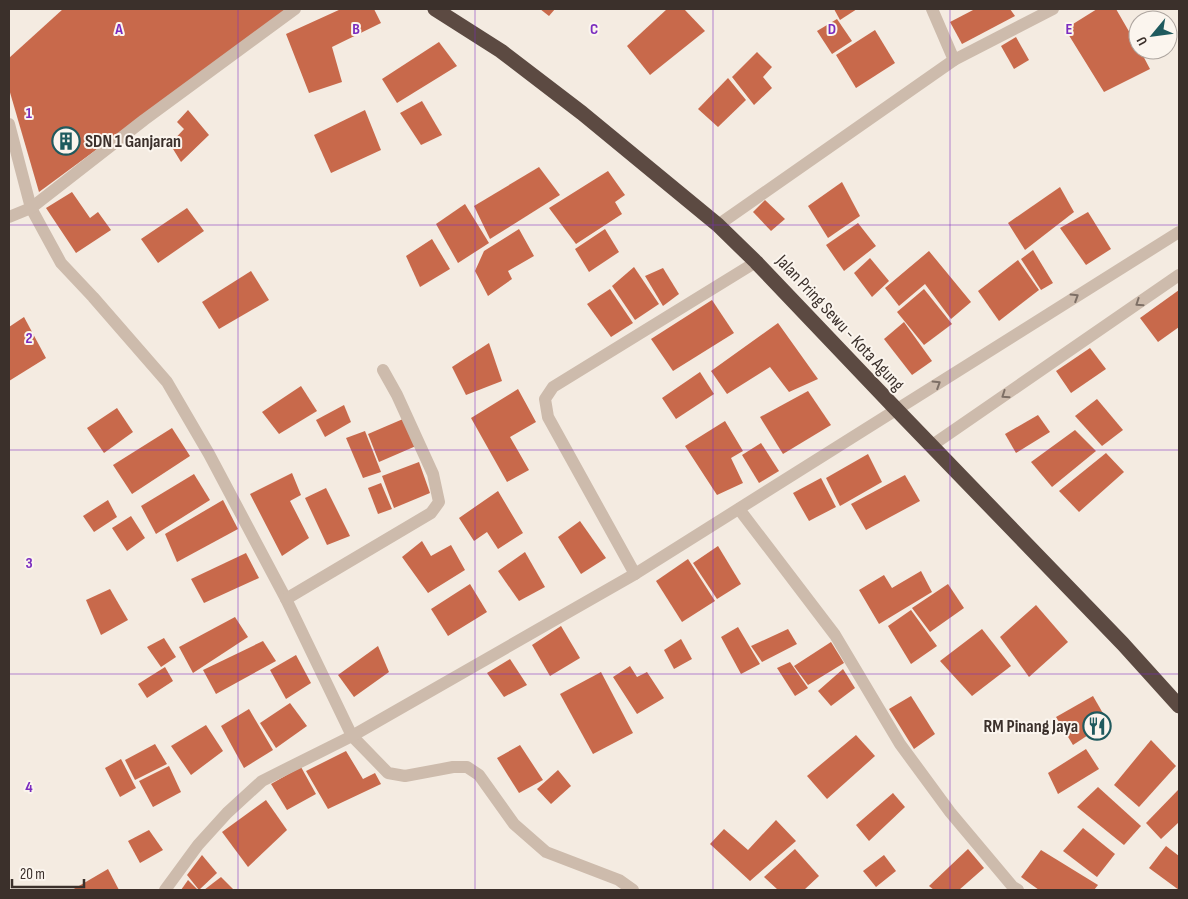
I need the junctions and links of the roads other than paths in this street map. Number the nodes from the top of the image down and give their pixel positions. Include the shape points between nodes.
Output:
1 (295, 9) edge
2 (435, 9) edge
3 (932, 9) edge
4 (1053, 9) edge
5 (954, 60) junction
6 (9, 124) edge
7 (31, 208) junction
8 (9, 217) edge
9 (718, 225) junction
10 (1177, 236) edge
11 (756, 262) junction
12 (1179, 275) edge
13 (383, 370) dead end
14 (896, 410) junction
15 (930, 446) junction
16 (739, 509) junction
17 (635, 574) junction
18 (286, 599) junction
19 (1179, 706) edge
20 (352, 736) junction
21 (165, 890) edge
22 (633, 890) edge
23 (1018, 890) edge

1 - 7 street
2 - 9 highway, Jalan Pring Sewu - Kota Agung via 501,51 582,112
3 - 5 street
4 - 5 street
5 - 9 street
6 - 7 street
7 - 8 street
7 - 18 street via 61,263 167,382
9 - 11 highway, Jalan Pring Sewu - Kota Agung
14 -> 10 street
11 - 14 highway, Jalan Pring Sewu - Kota Agung
11 - 17 street via 553,386 545,399 548,416
12 -> 15 street
13 - 18 street via 432,474 439,502 431,513
14 - 15 highway, Jalan Pring Sewu - Kota Agung
14 - 16 street
15 - 19 highway, Jalan Pring Sewu - Kota Agung
16 - 17 street
16 - 23 street via 835,635 900,744 950,812
17 - 20 street
18 - 20 street
20 - 21 street via 262,781 198,845
20 - 22 street via 388,773 405,776 466,767 479,775 514,824 546,852 619,880

